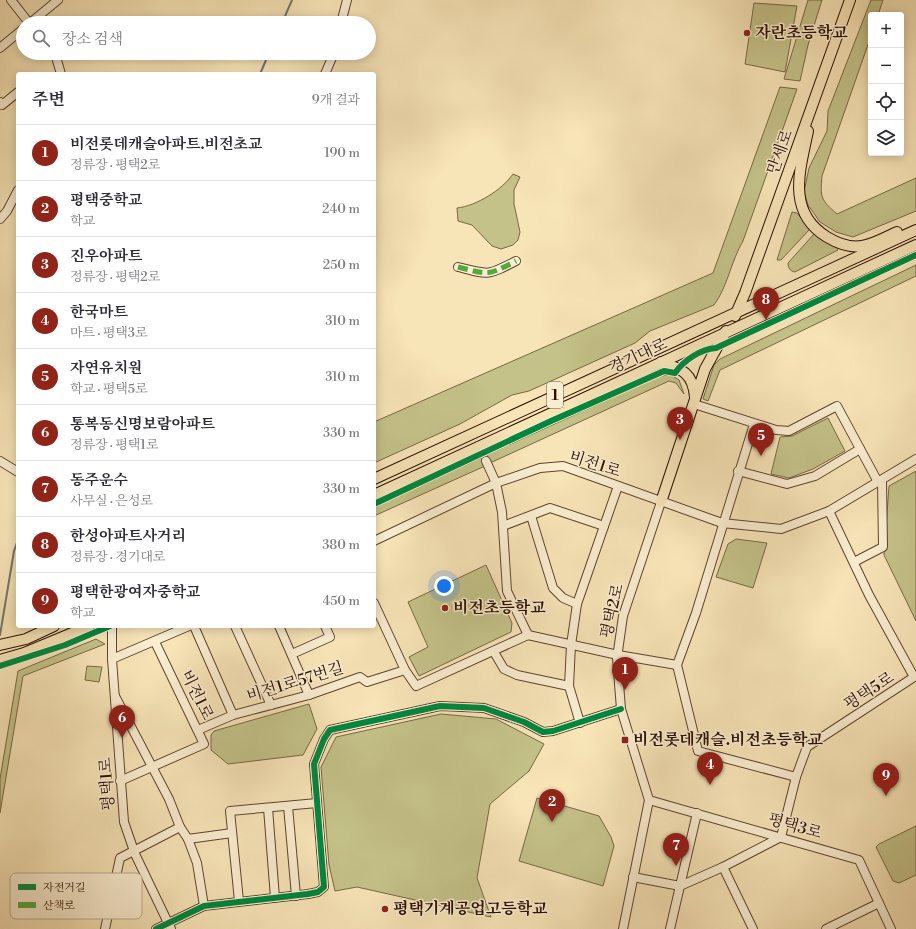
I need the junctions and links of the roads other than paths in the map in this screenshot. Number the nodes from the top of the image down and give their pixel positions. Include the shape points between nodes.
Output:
1 (10, 0) edge
2 (58, 0) edge
3 (347, 0) edge
4 (850, 0) edge
5 (24, 16) edge
6 (39, 16) edge
7 (343, 16) edge
8 (16, 35) edge
9 (0, 48) edge
10 (57, 60) edge
11 (331, 60) edge
12 (60, 72) edge
13 (326, 72) edge
14 (816, 93) junction
15 (16, 94) edge
16 (0, 102) edge
17 (16, 194) edge
18 (0, 219) edge
19 (916, 227) edge
20 (916, 230) edge
21 (916, 245) edge
22 (516, 261) dead end
23 (458, 267) dead end
24 (736, 313) junction
25 (726, 332) junction
26 (661, 362) junction
27 (695, 403) junction
28 (754, 424) junction
29 (860, 450) junction
30 (916, 459) edge
31 (486, 461) dead end
32 (3, 462) edge
33 (16, 471) edge
34 (738, 471) junction
35 (376, 478) edge
36 (880, 481) junction
37 (496, 483) junction
38 (618, 486) junction
39 (376, 494) edge
40 (661, 502) junction
41 (829, 511) junction
42 (531, 516) junction
43 (722, 523) junction
44 (503, 526) junction
45 (604, 526) junction
46 (376, 540) edge
47 (854, 562) junction
48 (577, 604) junction
49 (376, 607) edge
50 (50, 628) edge
51 (84, 628) edge
52 (112, 628) edge
53 (185, 628) edge
54 (195, 628) edge
55 (236, 628) edge
56 (280, 628) edge
57 (326, 628) edge
58 (528, 635) junction
59 (155, 642) junction
60 (0, 645) edge
61 (571, 645) junction
62 (494, 652) junction
63 (292, 654) junction
64 (618, 655) junction
65 (112, 659) junction
66 (0, 660) edge
67 (677, 666) junction
68 (405, 670) junction
69 (569, 686) junction
70 (114, 694) junction
71 (309, 695) junction
72 (271, 705) junction
73 (621, 709) junction
74 (233, 716) junction
75 (580, 723) junction
76 (198, 730) junction
77 (153, 767) junction
78 (796, 777) junction
79 (120, 781) junction
80 (649, 800) junction
81 (317, 803) junction
82 (288, 806) junction
83 (268, 808) junction
84 (697, 813) junction
85 (180, 827) junction
86 (232, 833) junction
87 (781, 837) junction
88 (188, 839) junction
89 (133, 850) junction
90 (723, 867) junction
91 (117, 873) edge
92 (633, 877) junction
93 (680, 886) junction
94 (296, 896) junction
95 (275, 898) junction
96 (239, 901) junction
97 (879, 903) junction
98 (204, 906) junction
99 (107, 919) edge
100 (170, 926) edge
101 (105, 929) edge
102 (156, 929) edge
103 (623, 929) edge
104 (670, 929) edge
105 (753, 929) edge
106 (826, 929) edge
107 (891, 929) edge

1 - 5 street
2 - 6 street
3 - 7 street
4 - 14 main road, 만세로
8 - 9 street
10 - 12 street
11 - 13 street
14 - 19 main road via 799,186 800,202 806,219 816,230 846,246 862,246
14 - 24 main road, 만세로
15 - 16 street via 2,105
17 - 18 street
20 - 24 main road, 경기대로 / 1
21 - 25 main road, 경기대로 / 1
22 - 23 street via 493,273
24 - 25 main road, 평택2로
24 - 35 main road, 경기대로 / 1
25 - 26 main road, 경기대로 / 1
25 - 27 main road, 평택2로 via 705,368
26 - 27 main road via 676,367 688,375 694,385
26 - 39 main road, 경기대로 / 1
27 - 28 street
27 - 40 main road, 평택2로
28 - 29 street via 789,431 837,406
28 - 34 street
29 - 34 street via 816,476 787,484
29 - 36 street
30 - 36 street
31 - 37 street
32 - 33 street
34 - 43 street
36 - 41 street
36 - 47 street via 882,547
37 - 38 street, 비전1로 via 540,468 564,466
37 - 44 street
37 - 46 street, 비전1로
38 - 40 street, 비전1로
38 - 45 street
40 - 43 street
40 - 64 street, 평택2로 via 623,616
41 - 43 street via 781,529
41 - 47 street, 평택5로
42 - 44 street
42 - 45 street via 550,508
42 - 48 street via 553,588 563,598
43 - 67 street via 696,613
44 - 58 street via 507,591
45 - 48 street
47 - 78 street, 평택5로 via 914,677 807,747
48 - 61 street
49 - 68 street
50 - 60 main road via 26,639
51 - 66 main road
52 - 65 street, 평택1로
53 - 59 street
54 - 74 street, 비전1로
55 - 72 street
56 - 63 street
57 - 63 street via 330,637
58 - 61 street
58 - 62 street
59 - 65 street
59 - 76 street, 비전1로
61 - 64 street
61 - 69 street
62 - 68 street via 416,686
62 - 69 street via 504,669 517,676
63 - 71 street
64 - 67 street
64 - 73 street, 평택2로
65 - 70 street, 평택1로
67 - 78 street via 698,751
68 - 71 street, 비전1로57번길 via 367,682 360,677
69 - 75 street
70 - 77 street
70 - 79 street, 평택1로
71 - 72 street, 비전1로57번길
72 - 74 street, 비전1로57번길
73 - 75 street
73 - 80 street, 평택2로
74 - 76 street, 비전1로57번길
75 - 81 street via 543,732 524,722 484,708 440,706 330,730 314,764
76 - 77 street, 비전1로 via 204,744
77 - 79 street
77 - 85 street
78 - 87 street, 평택5로
79 - 89 street, 평택1로 via 124,822
80 - 84 street, 평택3로
80 - 92 street, 평택2로
81 - 82 street
81 - 94 street via 324,887 318,892
82 - 83 street
82 - 94 street
83 - 86 street via 230,811
83 - 95 street
84 - 87 street, 평택3로
84 - 93 street
85 - 88 street
85 - 89 street
86 - 88 street
86 - 96 street
87 - 90 street
87 - 97 street, 평택3로 via 859,860
88 - 98 street via 197,864
89 - 91 street via 120,858
89 - 100 street, 평택1로
90 - 93 street
90 - 105 street
92 - 93 street
92 - 103 street, 평택2로
93 - 104 street
94 - 95 street
95 - 96 street
96 - 98 street
97 - 106 street
97 - 107 street, 평택3로
98 - 100 street
99 - 101 street
100 - 102 street

